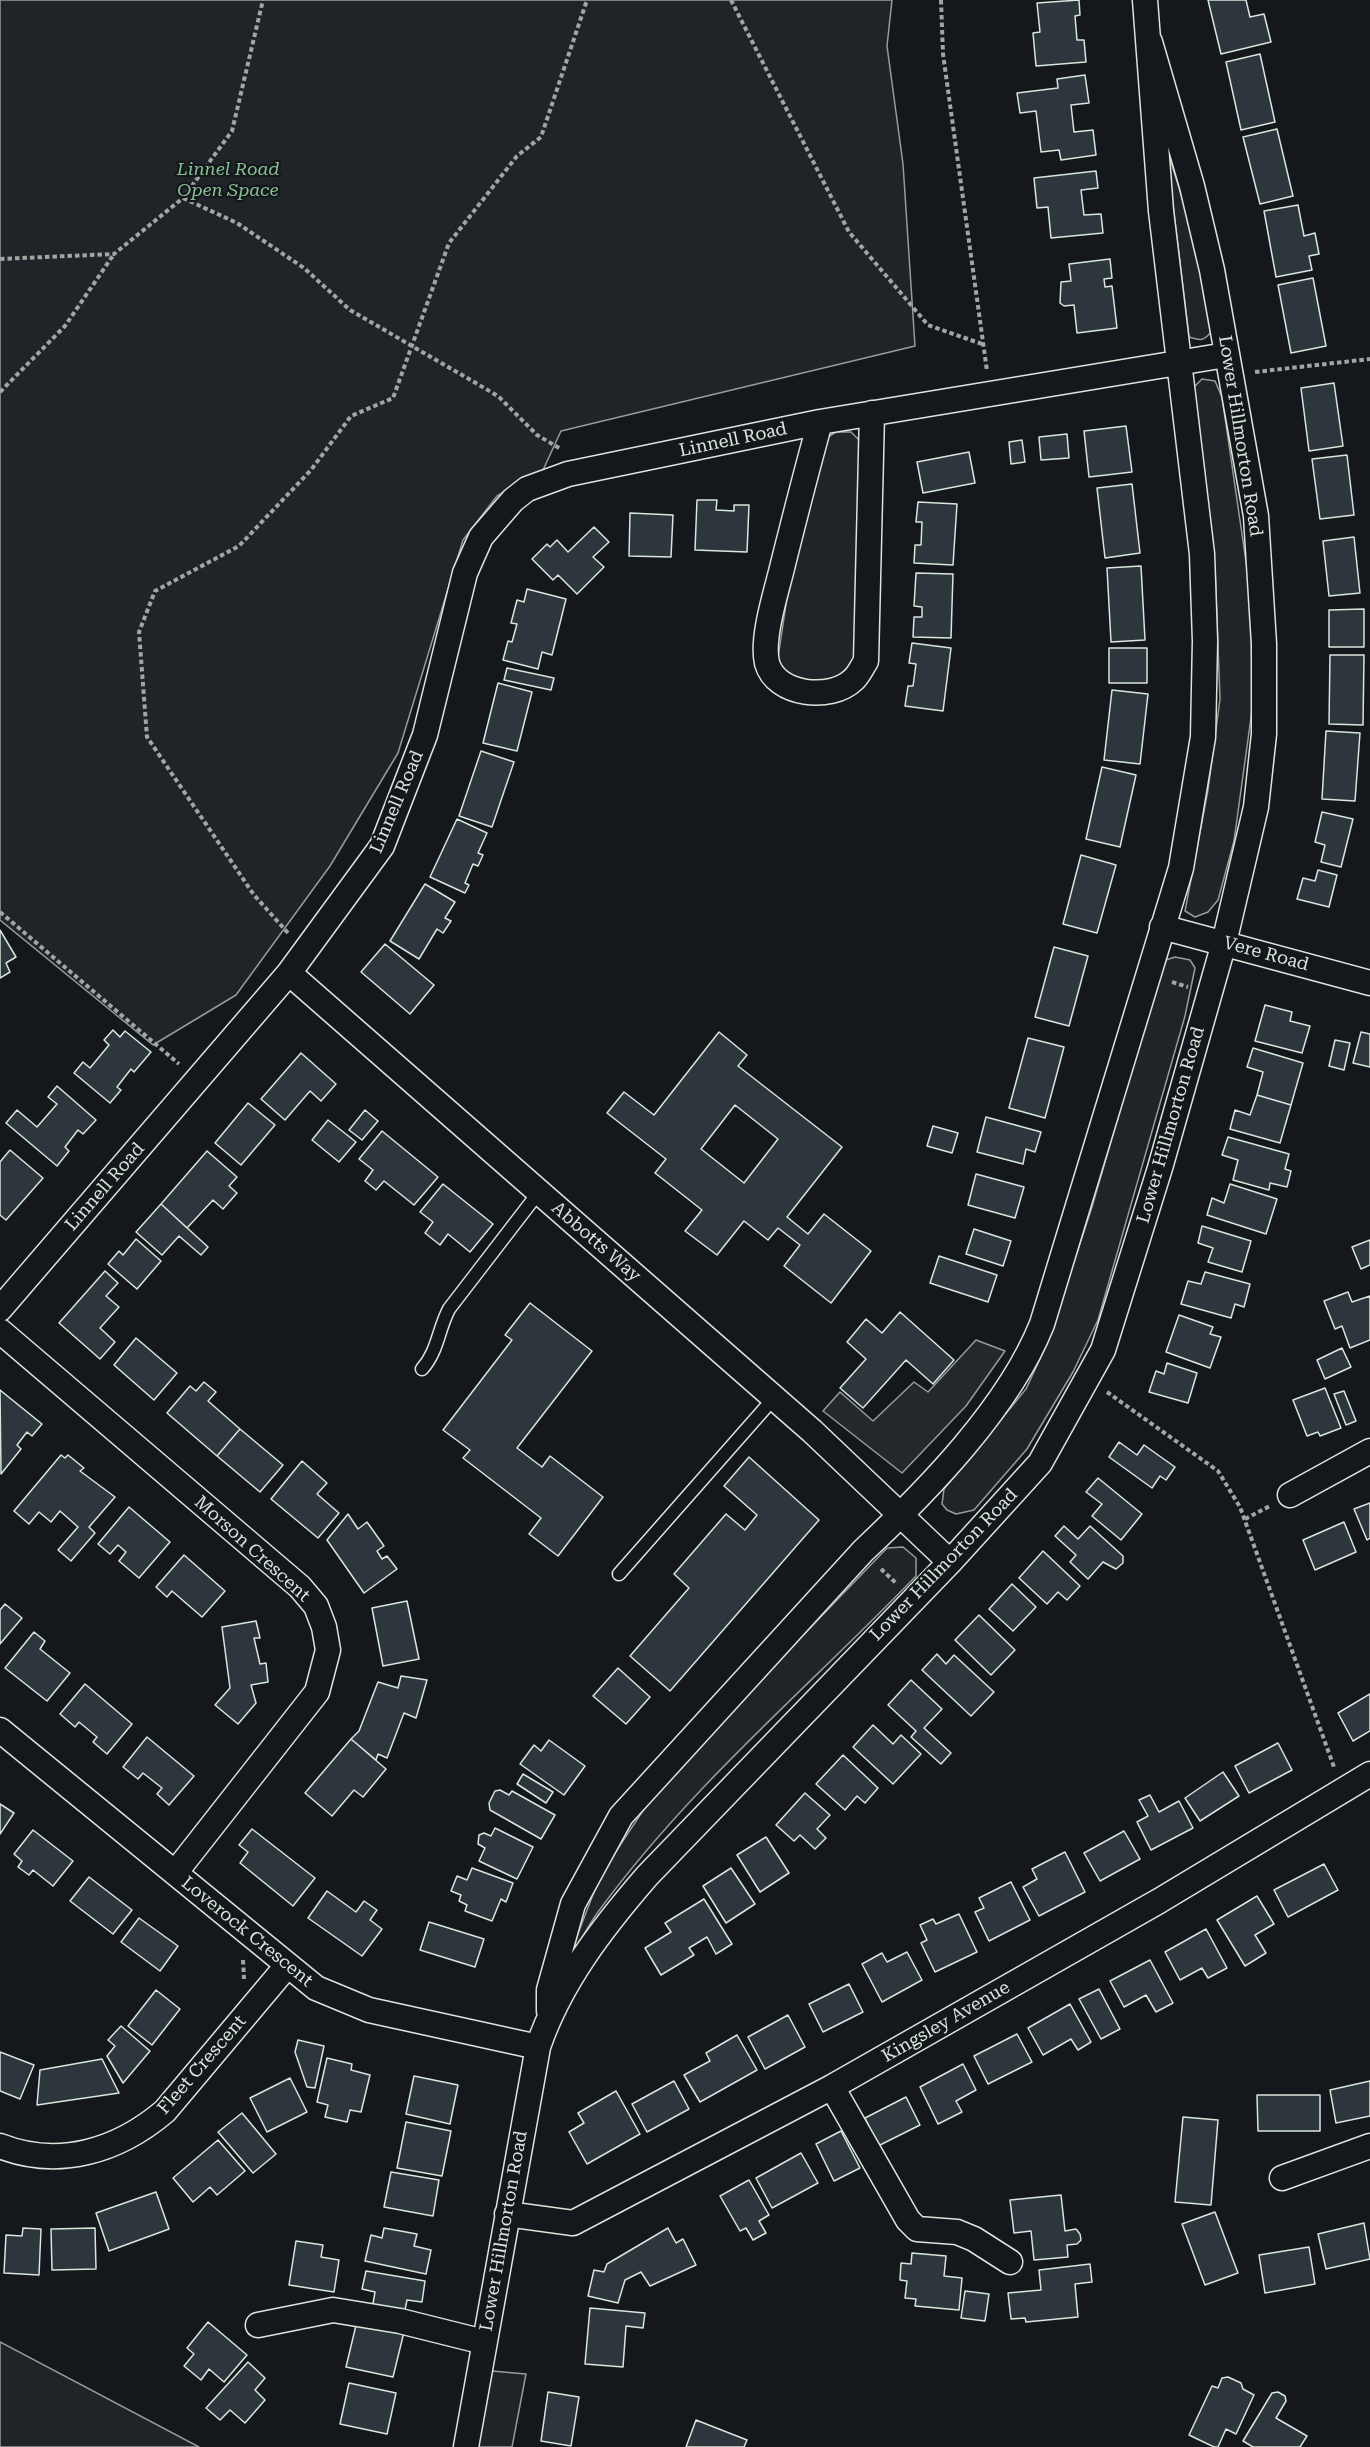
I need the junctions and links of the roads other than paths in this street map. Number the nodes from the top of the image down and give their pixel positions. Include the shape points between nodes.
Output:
1 (1145, 0) edge
2 (1150, 42) junction
3 (1179, 362) junction
4 (1228, 366) junction
5 (872, 413) junction
6 (820, 422) junction
7 (1162, 927) junction
8 (1224, 943) junction
9 (289, 973) junction
10 (1370, 983) edge
11 (539, 1192) junction
12 (0, 1309) edge
13 (0, 1331) edge
14 (422, 1369) dead end
15 (768, 1392) junction
16 (1370, 1451) edge
17 (1290, 1495) dead end
18 (900, 1516) junction
19 (950, 1562) junction
20 (619, 1574) dead end
21 (0, 1730) edge
22 (1370, 1774) edge
23 (175, 1873) junction
24 (286, 1966) junction
25 (549, 2017) junction
26 (538, 2047) junction
27 (832, 2087) junction
28 (0, 2146) edge
29 (1370, 2146) edge
30 (1282, 2178) dead end
31 (507, 2214) junction
32 (1010, 2262) dead end
33 (258, 2325) dead end
34 (484, 2342) junction
35 (466, 2447) edge

1 - 2 street, Lower Hillmorton Road
2 - 3 street, Lower Hillmorton Road via 1161,211
2 - 4 street, Lower Hillmorton Road via 1197,207
3 - 4 street, Linnell Road
3 - 5 street, Linnell Road
3 - 7 street, Lower Hillmorton Road via 1202,554 1203,737 1181,868
4 - 8 street, Lower Hillmorton Road via 1256,516 1264,644 1264,734 1256,807
5 - 6 street, Linnell Road
5 - 6 street, Linnell Road via 866,661 853,681 816,694 789,688 775,675 768,664 766,646 774,599
6 - 9 street, Linnell Road via 568,474 528,489 498,514 481,537 465,573 422,745 382,846
7 - 8 street, Vere Road
7 - 18 street, Lower Hillmorton Road via 1029,1356 983,1422
8 - 10 street, Vere Road
8 - 19 street, Lower Hillmorton Road via 1107,1338 1040,1463
9 - 11 street, Abbotts Way
9 - 12 street, Linnell Road
11 - 14 lane via 449,1309 432,1358
11 - 15 street, Abbotts Way
13 - 23 street, Morson Crescent via 300,1587 316,1606 324,1627 328,1650 317,1692
15 - 18 street, Abbotts Way
15 - 20 lane
16 - 17 street
18 - 19 street, Abbotts Way
18 - 25 street, Lower Hillmorton Road via 863,1551 621,1816 573,1904 549,1990
19 - 25 street, Lower Hillmorton Road via 640,1884 604,1926
21 - 23 street, Loverock Crescent
22 - 27 street, Kingsley Avenue
23 - 24 street, Loverock Crescent
24 - 26 street, Loverock Crescent via 316,1988 369,2010
24 - 28 street, Fleet Crescent via 165,2111 145,2128 108,2147 77,2156 23,2155
25 - 26 street, Lower Hillmorton Road
26 - 31 street, Lower Hillmorton Road
27 - 31 street, Kingsley Avenue via 573,2223
27 - 32 street via 908,2220 917,2229 957,2232
29 - 30 street
31 - 34 street, Lower Hillmorton Road
33 - 34 street via 333,2310 400,2321
34 - 35 street, Lower Hillmorton Road

